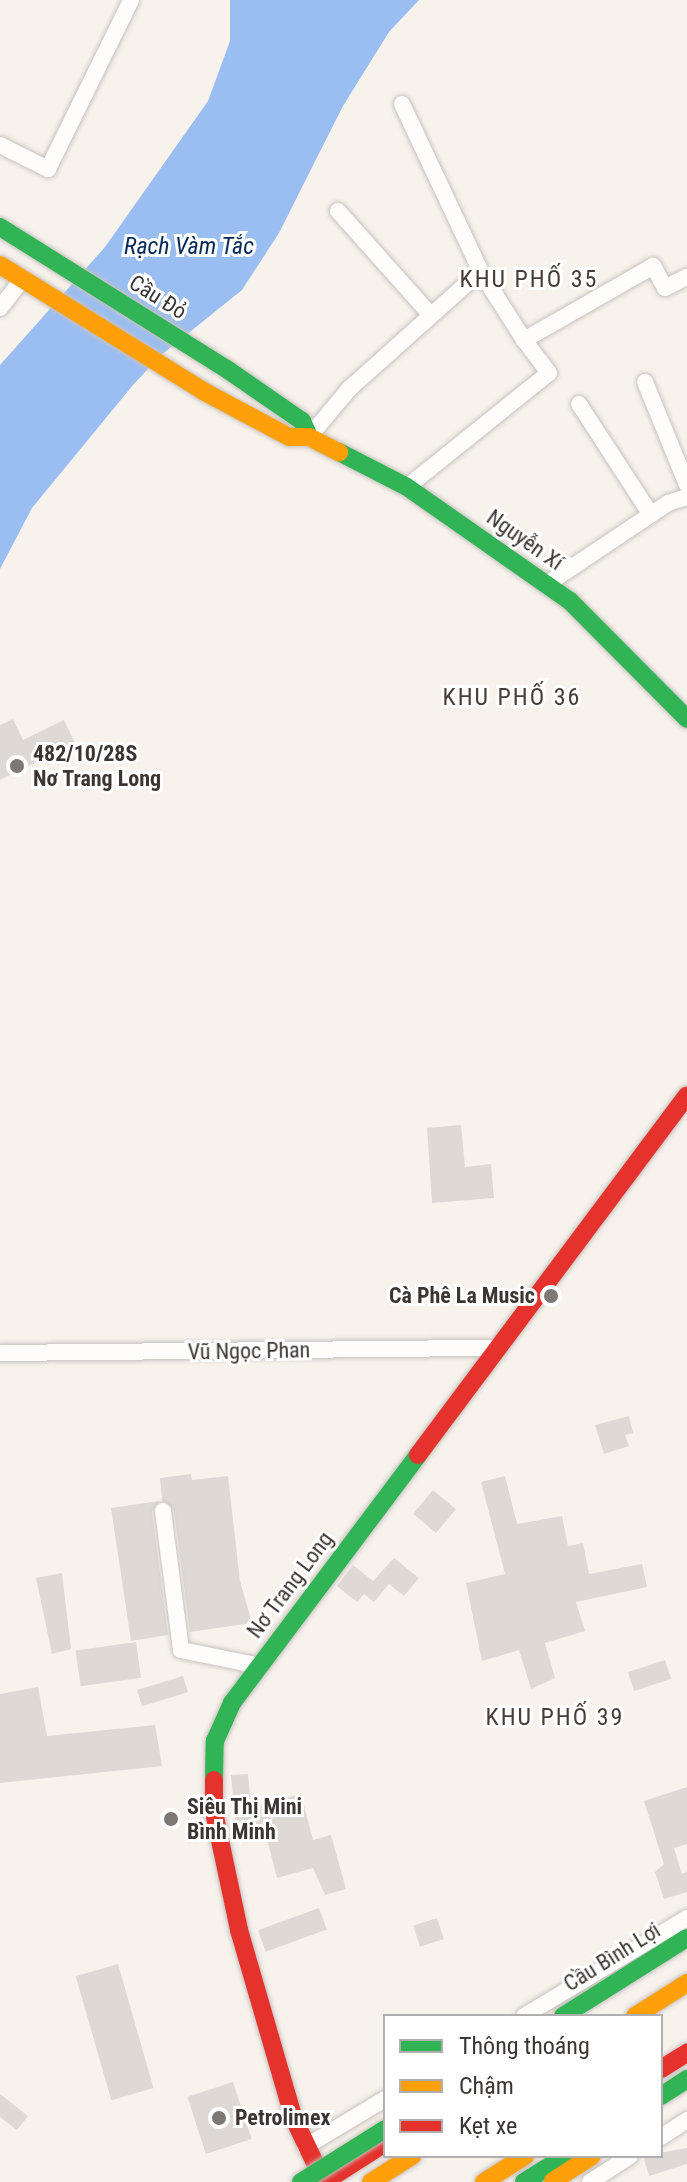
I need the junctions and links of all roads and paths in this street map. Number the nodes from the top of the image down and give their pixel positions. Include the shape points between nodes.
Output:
1 (131, 0) edge
2 (402, 104) dead end
3 (4, 150) edge
4 (338, 211) dead end
5 (0, 227) edge
6 (0, 265) edge
7 (687, 277) edge
8 (470, 281) dead end
9 (30, 284) junction
10 (0, 308) edge
11 (429, 313) junction
12 (524, 340) junction
13 (228, 370) joint
14 (645, 382) dead end
15 (579, 404) dead end
16 (309, 437) junction
17 (687, 485) edge
18 (407, 487) junction
19 (687, 497) edge
20 (651, 515) junction
21 (547, 584) junction
22 (687, 719) edge
23 (687, 1096) edge
24 (498, 1348) junction
25 (0, 1353) edge
26 (163, 1511) dead end
27 (260, 1666) junction
28 (687, 1918) edge
29 (687, 1938) edge
30 (687, 1957) edge
31 (687, 1983) edge
32 (527, 2014) edge
33 (566, 2014) edge
34 (592, 2014) edge
35 (638, 2014) edge
36 (687, 2053) edge
37 (663, 2068) edge
38 (687, 2079) edge
39 (663, 2095) edge
40 (687, 2096) edge
41 (383, 2100) edge
42 (663, 2112) edge
43 (687, 2120) edge
44 (383, 2130) edge
45 (663, 2136) edge
46 (383, 2144) edge
47 (305, 2147) junction
48 (409, 2158) edge
49 (522, 2158) edge
50 (563, 2158) edge
51 (589, 2158) edge
52 (627, 2158) edge
53 (301, 2182) edge
54 (324, 2182) edge
55 (371, 2182) edge
56 (484, 2182) edge
57 (524, 2182) edge
58 (551, 2182) edge
59 (590, 2182) edge

1 - 3 street via 48,169
2 - 12 street via 482,274
4 - 11 street
5 - 13 main road, Cầu Đỏ
6 - 9 main road
7 - 12 street via 665,288 653,266
8 - 11 street
9 - 10 street
9 - 16 main road, Nguyễn Xí via 203,391 289,437
11 - 16 street via 349,389
12 - 18 street via 549,373
13 - 16 main road, Nguyễn Xí via 302,421
14 - 17 street
15 - 20 street
16 - 18 main road, Nguyễn Xí
18 - 21 main road, Nguyễn Xí
19 - 20 street
20 - 21 street
21 - 22 main road, Nguyễn Xí
23 - 24 main road, Nơ Trang Long
24 - 25 street, Vũ Ngọc Phan
24 - 27 main road, Nơ Trang Long
26 - 27 street via 181,1650
27 - 47 main road, Nơ Trang Long via 232,1703 215,1741 212,1799 239,1930
28 - 32 street
29 - 33 main road, Cầu Bình Lợi
30 - 34 main road, Cầu Bình Lợi
31 - 35 main road
36 - 37 main road
38 - 39 main road
40 - 42 main road
41 - 47 street
43 - 45 street
44 - 53 main road, bridge
46 - 54 main road
47 - 54 main road, Nơ Trang Long
48 - 55 main road
49 - 56 main road
50 - 57 main road
51 - 58 main road
52 - 59 street

